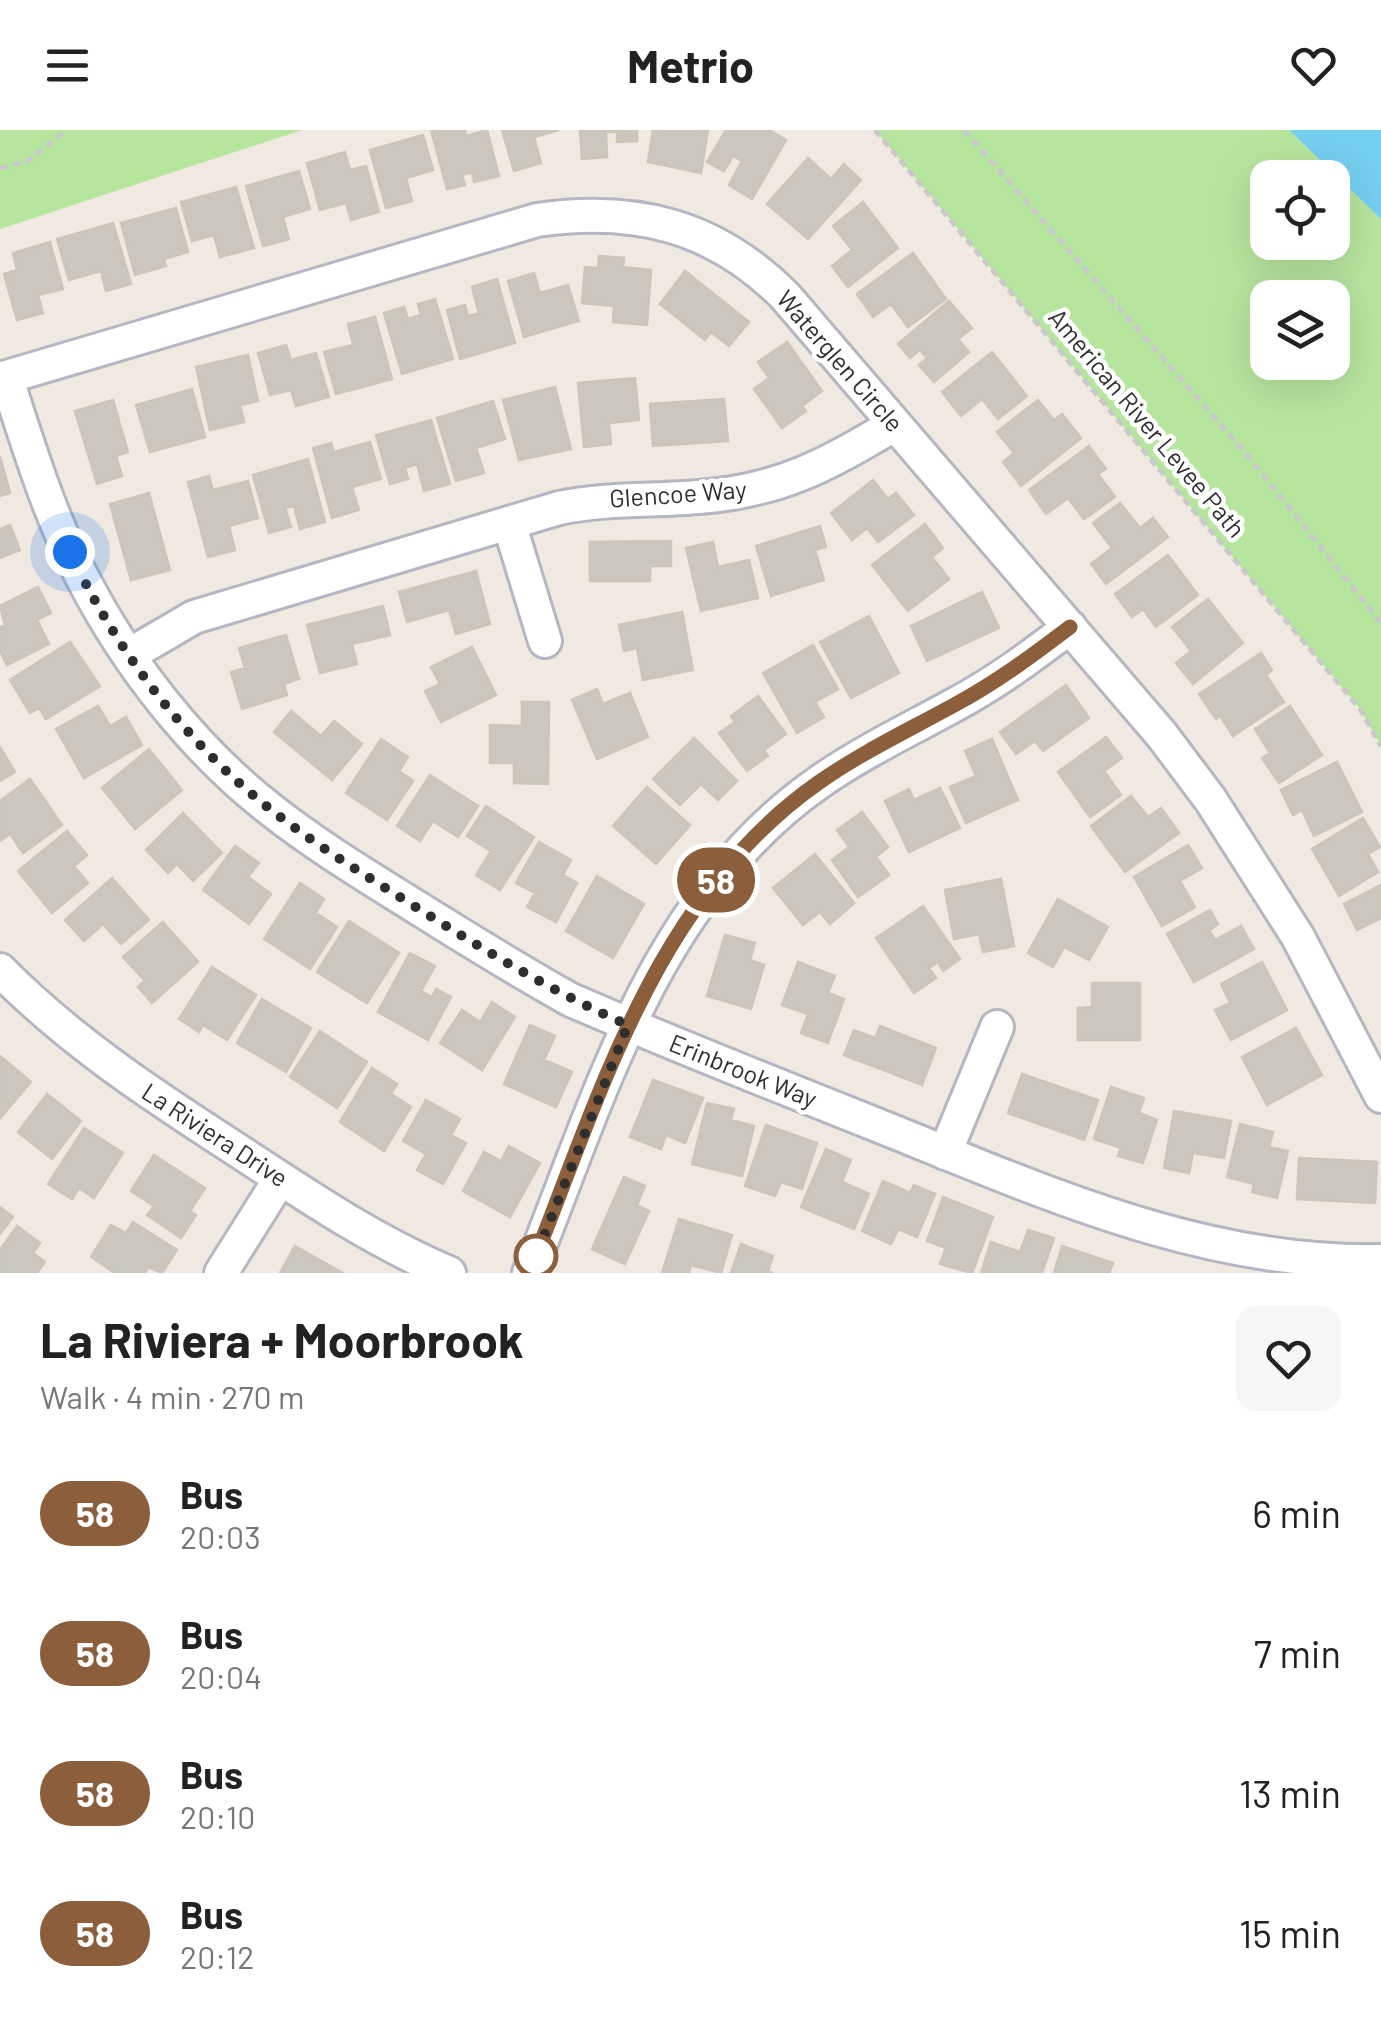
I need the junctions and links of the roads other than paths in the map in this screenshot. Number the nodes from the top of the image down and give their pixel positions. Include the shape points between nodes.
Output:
1 (3, 378) edge
2 (895, 424) junction
3 (509, 523) junction
4 (1070, 627) junction
5 (544, 642) dead end
6 (128, 655) junction
7 (0, 970) edge
8 (628, 1025) junction
9 (997, 1026) dead end
10 (1381, 1096) edge
11 (946, 1153) junction
12 (280, 1179) junction
13 (1381, 1261) edge
14 (222, 1273) edge
15 (449, 1273) edge
16 (529, 1273) edge

1 - 2 street, Waterglen Circle via 537,220 609,214 680,228 744,261 784,296
1 - 6 street, Erinbrook Way via 59,529
2 - 3 street, Glencoe Way via 835,461 750,490 593,500
2 - 4 street, Waterglen Circle
3 - 5 street
3 - 6 street, Glencoe Way via 194,617
4 - 8 street via 959,703 864,752 768,823 668,946
4 - 10 street, Waterglen Circle via 1161,734 1256,867
6 - 8 street, Erinbrook Way via 176,716 269,808 527,976
7 - 12 street, La Riviera Drive via 129,1079
8 - 11 street, Erinbrook Way
8 - 16 street
9 - 11 street
11 - 13 street, Erinbrook Way via 1055,1196 1236,1250 1327,1262
12 - 14 street
12 - 15 street, La Riviera Drive

